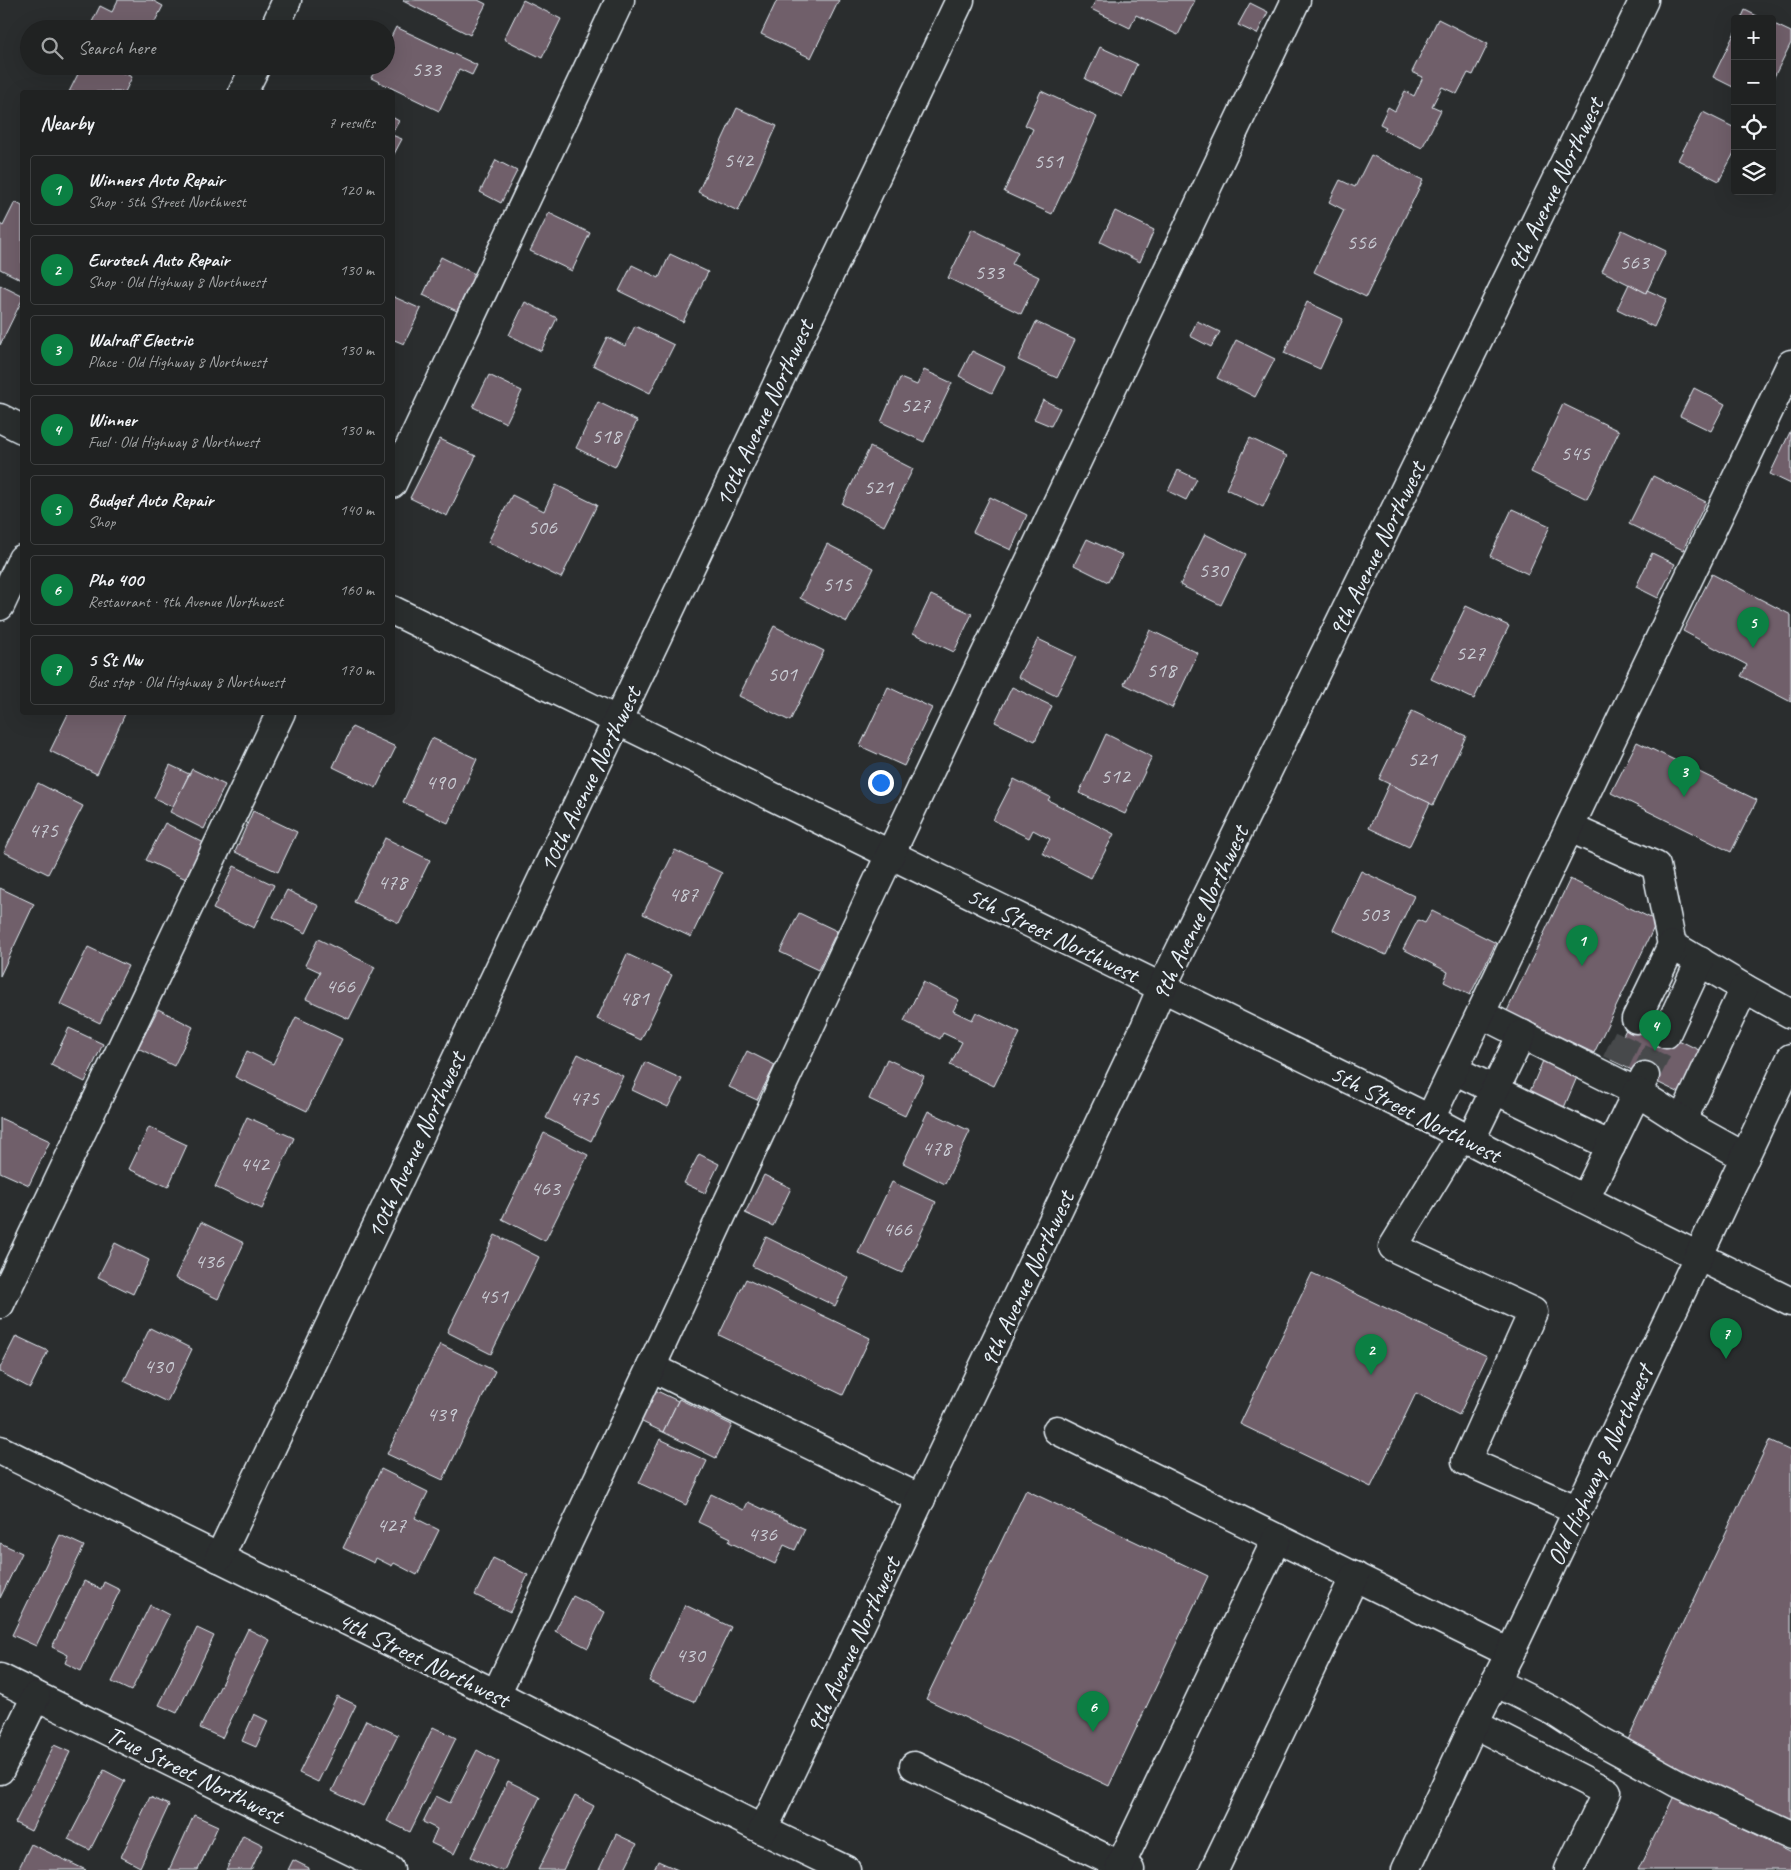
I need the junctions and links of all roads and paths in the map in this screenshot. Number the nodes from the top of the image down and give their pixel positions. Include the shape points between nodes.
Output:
1 (287, 0) edge
2 (620, 0) edge
3 (960, 0) edge
4 (1296, 0) edge
5 (1644, 0) edge
6 (278, 20) edge
7 (252, 75) edge
8 (244, 90) edge
9 (1791, 364) edge
10 (0, 418) edge
11 (20, 428) edge
12 (395, 478) edge
13 (20, 563) edge
14 (0, 606) edge
15 (395, 611) edge
16 (280, 715) edge
17 (617, 720) junction
18 (1570, 828) junction
19 (891, 855) junction
20 (1672, 945) junction
21 (1700, 961) junction
22 (1162, 987) junction
23 (1744, 988) junction
24 (1481, 1014) junction
25 (1791, 1014) edge
26 (1636, 1019) tunnel mouth
27 (1522, 1034) junction
28 (1666, 1034) tunnel mouth
29 (1791, 1058) edge
30 (1454, 1070) junction
31 (1641, 1084) junction
32 (1495, 1090) junction
33 (1430, 1120) junction
34 (1682, 1121) junction
35 (1465, 1139) junction
36 (1611, 1146) junction
37 (1745, 1157) junction
38 (1585, 1199) junction
39 (1698, 1257) junction
40 (1791, 1302) edge
41 (0, 1304) edge
42 (651, 1367) junction
43 (1057, 1430) dead end
44 (0, 1450) edge
45 (921, 1499) junction
46 (1578, 1510) junction
47 (1277, 1538) junction
48 (219, 1558) junction
49 (1355, 1576) junction
50 (1510, 1653) junction
51 (0, 1678) edge
52 (1495, 1682) junction
53 (496, 1694) junction
54 (36, 1696) junction
55 (1474, 1724) junction
56 (914, 1766) dead end
57 (0, 1770) edge
58 (763, 1830) junction
59 (1791, 1834) edge
60 (1125, 1868) edge
61 (390, 1870) edge
62 (846, 1870) edge
63 (1214, 1870) edge
64 (1406, 1870) edge
65 (1569, 1870) edge

1 - 6 street
2 - 12 street
3 - 17 street, 10th Avenue Northwest
4 - 19 street
5 - 22 street, 9th Avenue Northwest
7 - 8 street
9 - 18 street
10 - 11 street
13 - 14 street
15 - 17 street, 5th Street Northwest
16 - 41 street
17 - 19 street, 5th Street Northwest
17 - 48 street, 10th Avenue Northwest
18 - 20 street via 1656,866
18 - 24 street
19 - 22 street, 5th Street Northwest
19 - 42 street
20 - 21 street
20 - 26 street
21 - 23 street
21 - 28 street
22 - 33 street, 5th Street Northwest
22 - 45 street, 9th Avenue Northwest
23 - 25 street
23 - 34 street
24 - 27 street
24 - 30 street
27 - 31 street
27 - 32 street
29 - 37 street, Old Highway 8 Northwest
30 - 32 street
30 - 33 street
31 - 34 street
31 - 36 street
32 - 35 street
32 - 36 street
33 - 35 street, 5th Street Northwest
34 - 37 street
35 - 38 street, 5th Street Northwest
35 - 46 street via 1393,1247 1533,1312 1466,1462
36 - 38 street
37 - 39 street, Old Highway 8 Northwest
38 - 39 street, 5th Street Northwest
39 - 40 street, 5th Street Northwest
39 - 46 street, Old Highway 8 Northwest
42 - 45 street
42 - 53 street
43 - 47 street
44 - 48 street, 4th Street Northwest
45 - 58 street, 9th Avenue Northwest
46 - 50 street, Old Highway 8 Northwest
47 - 49 street
47 - 60 street
48 - 53 street, 4th Street Northwest
49 - 50 street
49 - 63 street
50 - 52 street, Old Highway 8 Northwest
51 - 54 street, True Street Northwest
52 - 55 street, Old Highway 8 Northwest
52 - 59 street via 1552,1710 1676,1783
53 - 58 street, 4th Street Northwest
54 - 57 street
54 - 61 street, True Street Northwest
55 - 64 street, Old Highway 8 Northwest
55 - 65 street via 1607,1792
56 - 60 street
58 - 62 street, 4th Street Northwest

